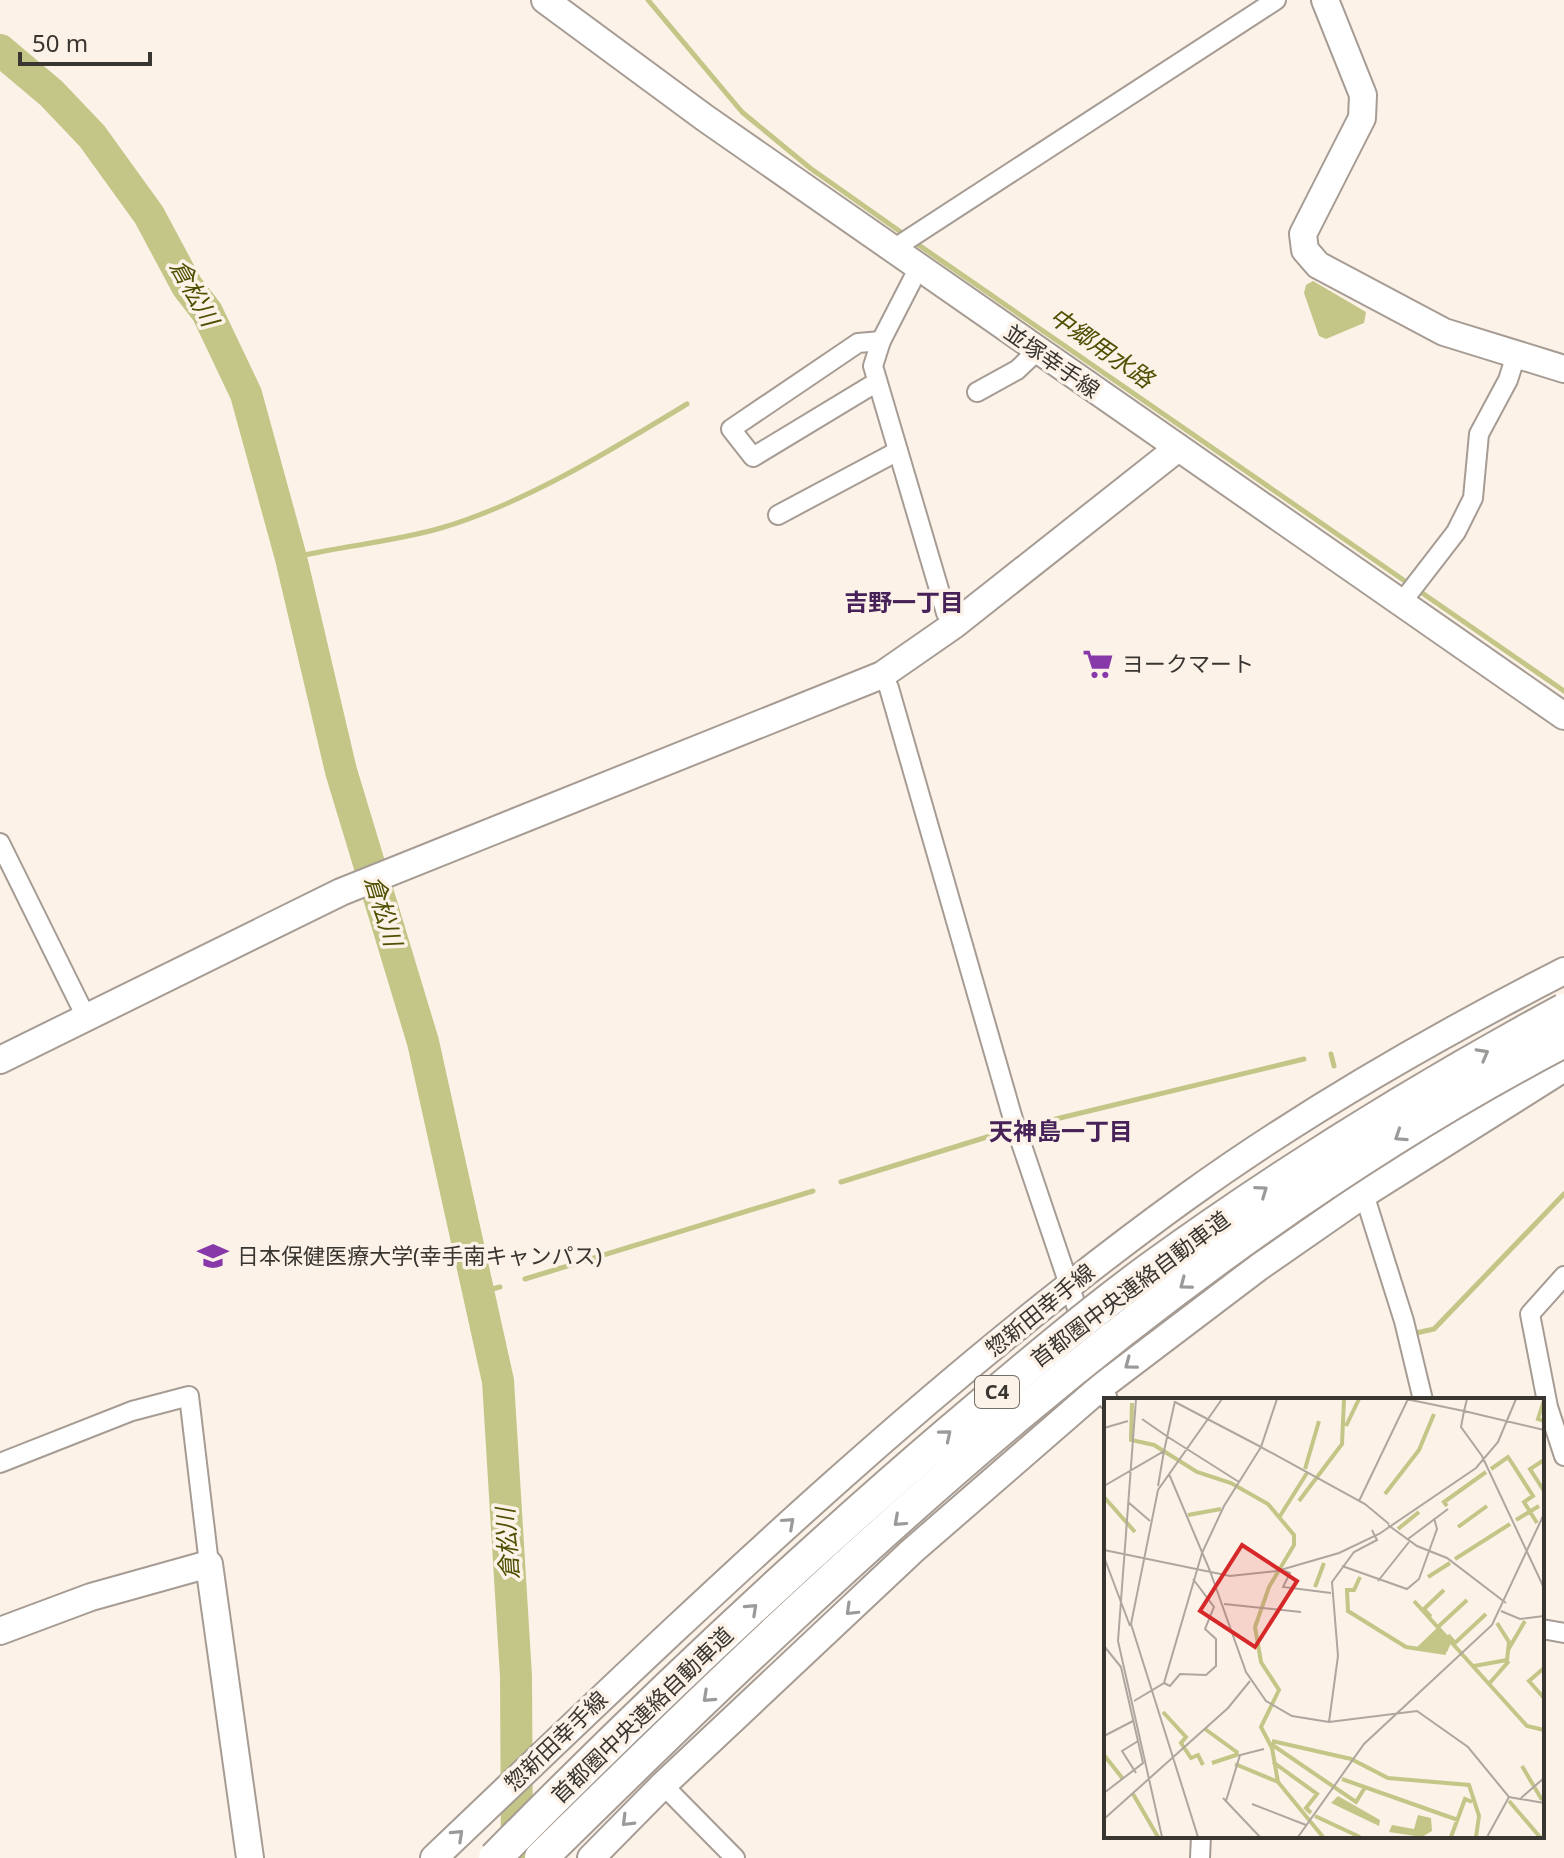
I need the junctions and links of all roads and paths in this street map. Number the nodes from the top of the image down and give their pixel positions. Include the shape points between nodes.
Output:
1 (545, 0) edge
2 (1276, 0) edge
3 (1325, 0) edge
4 (896, 251) junction
5 (919, 267) junction
6 (881, 341) junction
7 (1037, 351) junction
8 (1516, 355) junction
9 (1564, 369) edge
10 (877, 382) junction
11 (977, 392) dead end
12 (1178, 448) junction
13 (898, 451) junction
14 (778, 515) dead end
15 (1410, 591) junction
16 (954, 625) junction
17 (882, 675) junction
18 (1564, 716) edge
19 (0, 843) edge
20 (1564, 971) edge
21 (1564, 1010) edge
22 (87, 1019) junction
23 (1564, 1041) edge
24 (0, 1060) edge
25 (1564, 1068) edge
26 (1364, 1194) junction
27 (1564, 1276) edge
28 (1068, 1286) junction
29 (1564, 1391) edge
30 (1105, 1393) edge
31 (1423, 1398) edge
32 (1548, 1407) junction
33 (1564, 1456) edge
34 (0, 1463) edge
35 (209, 1564) junction
36 (1544, 1629) edge
37 (0, 1631) edge
38 (1564, 1633) edge
39 (589, 1708) junction
40 (663, 1785) junction
41 (1201, 1838) edge
42 (250, 1858) edge
43 (434, 1858) edge
44 (495, 1858) edge
45 (541, 1858) edge
46 (591, 1858) edge
47 (735, 1858) edge
48 (1200, 1858) edge

1 - 4 main road, 並塚幸手線
2 - 4 street
3 - 8 main road via 1363,95 1362,118 1303,234 1305,250 1318,265 1418,320
4 - 5 main road, 並塚幸手線
5 - 6 street
5 - 7 main road, 並塚幸手線
6 - 10 street via 873,366
6 - 10 street via 858,343 731,429 753,457
7 - 11 street via 1017,370
7 - 12 main road, 並塚幸手線
8 - 9 main road
8 - 15 street via 1505,388 1479,434 1473,498 1456,532
10 - 13 street
12 - 15 main road, 並塚幸手線
12 - 16 main road
13 - 14 street
13 - 16 street
15 - 18 main road, 並塚幸手線
16 - 17 main road
17 - 22 main road via 347,890
17 - 28 street
19 - 22 street
20 - 28 main road, 惣新田幸手線 via 1340,1094 1188,1195
44 -> 21 highway, 首都圏中央連絡自動車道 / C4, bridge via 707,1651 877,1494 1033,1361 1280,1178 1415,1092
22 - 24 main road
23 -> 45 highway, 首都圏中央連絡自動車道 / C4, bridge via 1431,1116 1328,1183 1238,1244 1050,1388 778,1631
25 - 26 main road
26 -> 30 main road via 1259,1267
26 - 31 street
27 - 32 street via 1530,1314
28 - 30 street
39 -> 28 main road, 惣新田幸手線 via 841,1477
29 - 32 street
30 -> 40 main road via 912,1551
32 - 33 street
34 - 35 street via 132,1411 189,1396
35 - 37 main road via 91,1597
35 - 42 main road
36 - 38 street
39 - 40 main road
43 -> 39 main road, 惣新田幸手線
40 -> 46 main road
40 - 47 street
41 - 48 street

